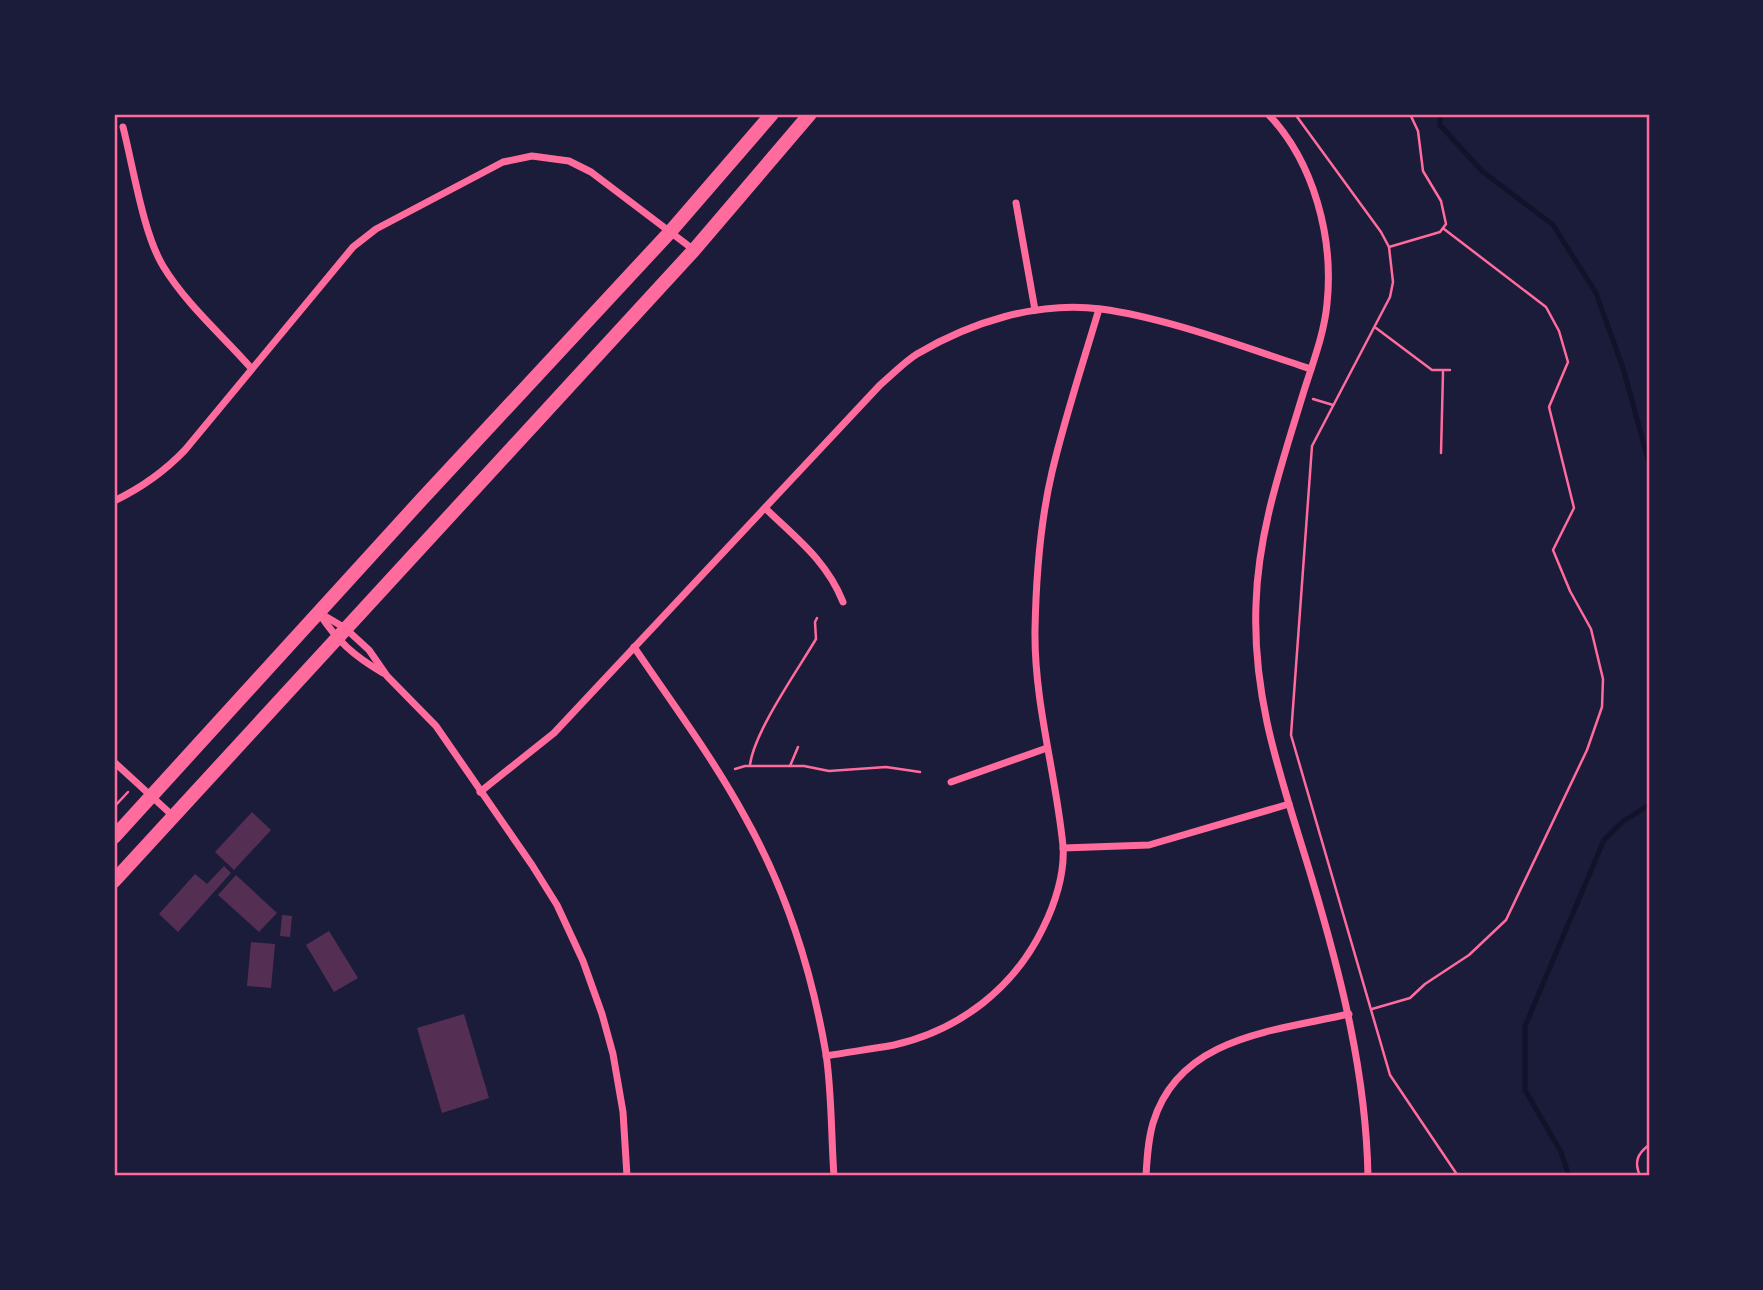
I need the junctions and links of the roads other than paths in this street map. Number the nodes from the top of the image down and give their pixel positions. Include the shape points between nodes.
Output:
1 (772, 114) edge
2 (810, 114) edge
3 (1268, 114) edge
4 (123, 127) dead end
5 (1016, 203) dead end
6 (670, 232) junction
7 (694, 250) junction
8 (1099, 309) junction
9 (1035, 310) junction
10 (251, 368) junction
11 (1311, 369) junction
12 (114, 501) edge
13 (765, 508) junction
14 (843, 602) dead end
15 (318, 612) junction
16 (340, 633) junction
17 (634, 647) junction
18 (387, 676) junction
19 (1047, 748) junction
20 (114, 762) edge
21 (951, 782) dead end
22 (480, 792) junction
23 (151, 797) junction
24 (1289, 804) junction
25 (173, 816) junction
26 (114, 837) edge
27 (1063, 848) junction
28 (114, 881) edge
29 (1349, 1014) junction
30 (826, 1055) junction
31 (627, 1176) edge
32 (834, 1176) edge
33 (1146, 1176) edge
34 (1368, 1176) edge

1 - 6 main road
2 - 7 main road
3 - 11 street via 1302,164 1324,231 1327,304
4 - 10 street via 149,233 162,265
5 - 9 street
6 - 7 street
6 - 10 street via 591,172 569,161 532,156 503,162 376,229 353,247
6 - 15 main road
7 - 16 main road
8 - 9 street
8 - 11 street
8 - 19 street via 1051,474 1042,531 1035,634
9 - 13 street via 955,334 915,356 880,385
10 - 12 street via 165,470
11 - 24 street via 1269,508 1256,603 1261,697
13 - 14 street via 823,564
13 - 17 street
15 - 16 street
15 - 16 street
15 - 23 main road
16 - 18 street via 360,660
16 - 18 street via 369,650
16 - 25 main road
17 - 22 street via 554,733
17 - 30 street via 722,776 769,866 808,972
18 - 22 street via 436,726
19 - 21 street
19 - 27 street
20 - 23 street
22 - 31 street via 544,885 583,961 613,1054
23 - 25 street
23 - 26 main road
24 - 27 street via 1149,845
24 - 29 street
25 - 28 main road
27 - 30 street via 1050,914 1035,944 998,992 951,1024 921,1036
29 - 33 street via 1235,1040 1198,1059 1160,1104 1148,1143
29 - 34 street via 1363,1095
30 - 32 street

